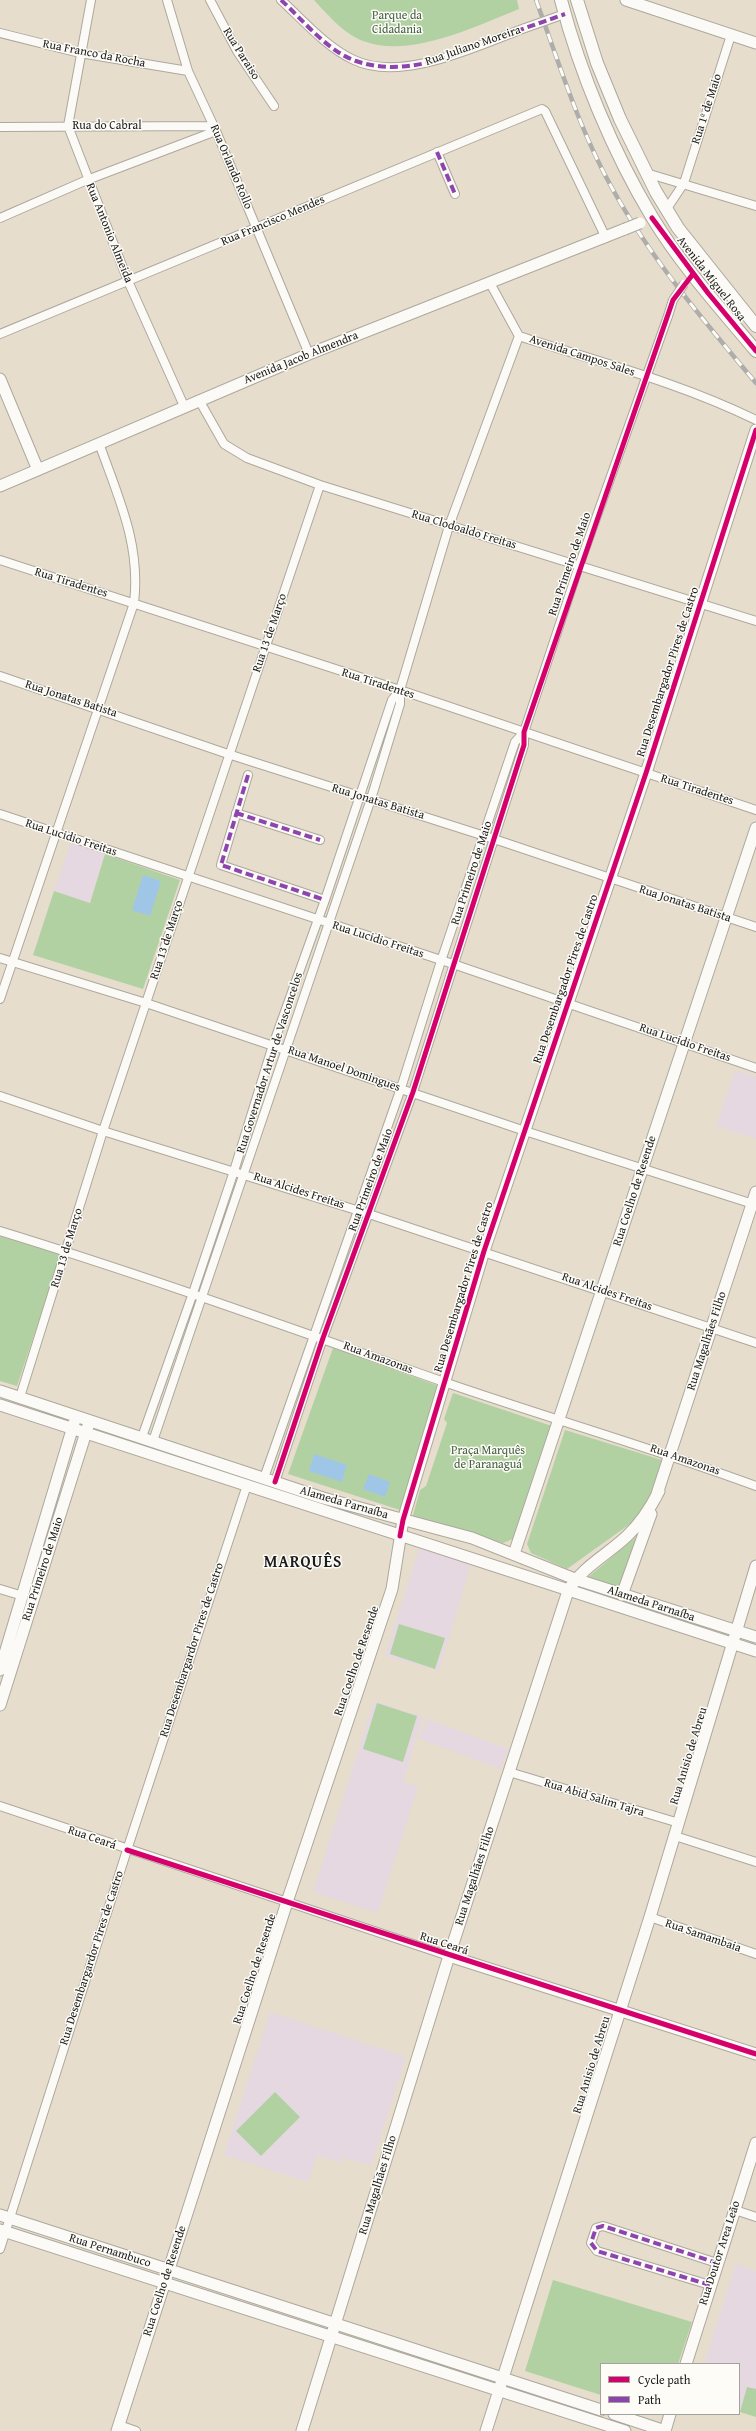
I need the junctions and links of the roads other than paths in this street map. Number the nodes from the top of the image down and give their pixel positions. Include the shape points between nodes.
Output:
1 (91, 0) edge
2 (167, 0) edge
3 (210, 0) edge
4 (281, 0) edge
5 (561, 0) edge
6 (577, 0) edge
7 (626, 0) edge
8 (562, 15) junction
9 (0, 33) edge
10 (731, 35) junction
11 (756, 44) edge
12 (80, 53) junction
13 (188, 71) junction
14 (274, 106) dead end
15 (68, 126) junction
16 (0, 127) edge
17 (215, 129) junction
18 (437, 152) junction
19 (646, 173) junction
20 (87, 180) junction
21 (684, 183) junction
22 (455, 194) dead end
23 (756, 206) edge
24 (666, 210) junction
25 (0, 218) edge
26 (652, 218) junction
27 (257, 227) junction
28 (606, 238) junction
29 (693, 274) junction
30 (128, 281) junction
31 (490, 283) junction
32 (756, 326) edge
33 (0, 334) edge
34 (519, 336) junction
35 (756, 351) edge
36 (309, 354) junction
37 (648, 377) junction
38 (0, 379) edge
39 (199, 400) junction
40 (184, 406) junction
41 (756, 420) edge
42 (756, 430) edge
43 (99, 443) junction
44 (38, 470) junction
45 (320, 485) junction
46 (0, 486) edge
47 (449, 526) junction
48 (0, 560) edge
49 (580, 566) junction
50 (134, 603) junction
51 (700, 604) junction
52 (756, 622) edge
53 (265, 647) junction
54 (0, 676) edge
55 (400, 690) junction
56 (98, 708) junction
57 (524, 732) junction
58 (228, 754) junction
59 (646, 773) junction
60 (248, 775) dead end
61 (359, 797) junction
62 (371, 799) junction
63 (756, 810) edge
64 (236, 813) junction
65 (0, 814) edge
66 (756, 828) edge
67 (56, 833) junction
68 (484, 836) junction
69 (494, 839) junction
70 (320, 840) dead end
71 (188, 876) junction
72 (610, 879) junction
73 (325, 900) junction
74 (728, 918) junction
75 (318, 920) junction
76 (328, 924) junction
77 (756, 927) edge
78 (0, 958) edge
79 (441, 960) junction
80 (13, 962) junction
81 (453, 964) junction
82 (0, 999) edge
83 (146, 1003) junction
84 (428, 1003) junction
85 (568, 1003) junction
86 (441, 1007) junction
87 (684, 1042) junction
88 (273, 1045) junction
89 (285, 1049) junction
90 (756, 1068) edge
91 (401, 1088) junction
92 (413, 1092) junction
93 (0, 1096) edge
94 (103, 1131) junction
95 (525, 1131) junction
96 (643, 1168) junction
97 (234, 1171) junction
98 (244, 1174) junction
99 (756, 1192) edge
100 (754, 1205) edge
101 (357, 1210) junction
102 (369, 1214) junction
103 (0, 1231) edge
104 (484, 1251) junction
105 (66, 1252) junction
106 (602, 1291) junction
107 (193, 1293) junction
108 (204, 1296) junction
109 (711, 1328) junction
110 (313, 1335) junction
111 (323, 1338) junction
112 (756, 1343) edge
113 (444, 1382) junction
114 (0, 1391) edge
115 (20, 1397) junction
116 (0, 1405) edge
117 (76, 1415) junction
118 (90, 1420) junction
119 (559, 1421) junction
120 (282, 1426) junction
121 (72, 1429) junction
122 (292, 1430) junction
123 (86, 1434) junction
124 (142, 1437) junction
125 (153, 1440) junction
126 (670, 1454) junction
127 (264, 1478) junction
128 (275, 1482) junction
129 (246, 1485) junction
130 (756, 1486) edge
131 (659, 1491) junction
132 (402, 1520) junction
133 (400, 1536) junction
134 (514, 1554) junction
135 (756, 1566) edge
136 (575, 1579) junction
137 (0, 1589) edge
138 (568, 1592) junction
139 (622, 1595) junction
140 (23, 1596) junction
141 (737, 1631) junction
142 (756, 1637) edge
143 (734, 1644) junction
144 (756, 1651) edge
145 (3, 1654) edge
146 (0, 1670) edge
147 (0, 1705) edge
148 (509, 1772) junction
149 (0, 1806) edge
150 (679, 1823) junction
151 (675, 1836) junction
152 (127, 1850) junction
153 (756, 1862) edge
154 (287, 1902) junction
155 (650, 1918) junction
156 (756, 1954) edge
157 (450, 1956) junction
158 (620, 2009) junction
159 (756, 2054) edge
160 (756, 2143) edge
161 (735, 2210) junction
162 (5, 2217) edge
163 (756, 2217) edge
164 (3, 2231) edge
165 (0, 2249) edge
166 (717, 2263) junction
167 (168, 2270) junction
168 (164, 2284) junction
169 (710, 2285) junction
170 (334, 2323) junction
171 (331, 2337) junction
172 (686, 2363) edge
173 (505, 2378) junction
174 (500, 2390) junction
175 (600, 2410) edge
176 (617, 2415) edge
177 (670, 2415) edge
178 (118, 2428) edge
179 (136, 2431) edge
180 (302, 2431) edge
181 (486, 2431) edge
182 (625, 2431) edge
183 (665, 2431) edge

1 - 12 street, Rua Antonio Almeida
2 - 13 street, Rua Orlando Rollo
3 - 14 street, Rua Paraiso via 237,51
4 - 8 street, Rua Juliano Moreira, bridge via 334,48 355,61 372,65 413,66
5 - 8 main road, Avenida Miguel Rosa
6 - 19 main road, Avenida Miguel Rosa via 597,63
7 - 10 main road
8 - 26 main road, Avenida Miguel Rosa via 605,123
9 - 12 street, Rua Franco da Rocha
10 - 11 main road
10 - 21 street, Rua 1º de Maio
12 - 13 street, Rua Franco da Rocha
12 - 15 street, Rua Antonio Almeida
13 - 17 street, Rua Orlando Rollo
15 - 16 street, Rua do Cabral
15 - 17 street, Rua do Cabral
15 - 20 street, Rua Antonio Almeida
17 - 20 street
17 - 27 street, Rua Orlando Rollo
18 - 22 street
18 - 27 street, Rua Francisco Mendes
18 - 28 street, Rua Francisco Mendes via 535,111 545,111
19 - 21 street
19 - 24 main road, Avenida Miguel Rosa
20 - 25 street
20 - 30 street, Rua Antonio Almeida
21 - 23 street
21 - 24 street
24 - 26 main road
24 - 32 main road, Avenida Miguel Rosa via 719,282
26 - 28 main road, Avenida Jacob Almendra, bridge
26 - 29 main road, Avenida Miguel Rosa
27 - 30 street, Rua Francisco Mendes
27 - 36 street, Rua Orlando Rollo
28 - 31 main road, Avenida Jacob Almendra
29 - 35 main road, Avenida Miguel Rosa
29 - 37 street, Rua Primeiro de Maio, bridge via 673,300
30 - 33 street, Rua Francisco Mendes
30 - 40 street, Rua Antonio Almeida
31 - 34 street
31 - 36 main road, Avenida Jacob Almendra
34 - 37 street, Avenida Campos Sales
34 - 47 street, Rua Governador Artur de Vasconcelos
36 - 39 main road, Avenida Jacob Almendra
37 - 41 street, Avenida Campos Sales via 726,405
37 - 49 street, Rua Primeiro de Maio
38 - 44 main road
39 - 40 main road, Avenida Jacob Almendra
39 - 45 street, Rua Clodoaldo Freitas via 219,438 231,450
40 - 43 main road, Avenida Jacob Almendra
42 - 51 main road, Rua Desembargador Pires de Castro
43 - 44 main road, Avenida Jacob Almendra
43 - 50 street via 129,527 135,552
44 - 46 main road, Avenida Jacob Almendra
45 - 47 street, Rua Clodoaldo Freitas
45 - 53 street, Rua 13 de Março
47 - 49 street, Rua Clodoaldo Freitas
47 - 55 street, Rua Governador Artur de Vasconcelos
48 - 50 street, Rua Tiradentes
49 - 51 street, Rua Clodoaldo Freitas
49 - 57 street, Rua Primeiro de Maio
50 - 53 street, Rua Tiradentes
50 - 56 street
51 - 52 street, Rua Clodoaldo Freitas
51 - 59 main road, Rua Desembargador Pires de Castro
53 - 55 street, Rua Tiradentes
53 - 58 street, Rua 13 de Março
54 - 56 street, Rua Jonatas Batista
55 - 57 street, Rua Tiradentes
55 - 61 street, Rua Governador Artur de Vasconcelos via 392,700
55 - 62 street, Rua Governador Artur de Vasconcelos via 400,704
56 - 58 street, Rua Jonatas Batista
56 - 67 street
57 - 59 street, Rua Tiradentes
57 - 68 street, Rua Primeiro de Maio via 515,742
57 - 69 street, Rua Primeiro de Maio via 524,745
58 - 61 street, Rua Jonatas Batista
58 - 71 street, Rua 13 de Março
59 - 63 street, Rua Tiradentes
59 - 72 main road, Rua Desembargador Pires de Castro
60 - 64 street
61 - 62 street, Rua Jonatas Batista
61 - 73 street, Rua Governador Artur de Vasconcelos
62 - 68 street, Rua Jonatas Batista
62 - 76 street, Rua Governador Artur de Vasconcelos
64 - 70 street
64 - 73 street via 222,866
65 - 67 street, Rua Lucidio Freitas
66 - 74 main road, Rua Coelho de Resende
67 - 71 street, Rua Lucidio Freitas
67 - 80 street
68 - 69 street, Rua Jonatas Batista
68 - 79 street, Rua Primeiro de Maio
69 - 72 street, Rua Jonatas Batista
69 - 81 street, Rua Primeiro de Maio
71 - 75 street, Rua Lucidio Freitas
71 - 83 street, Rua 13 de Março
72 - 74 street, Rua Jonatas Batista
72 - 85 main road, Rua Desembargador Pires de Castro
73 - 75 street, Rua Governador Artur de Vasconcelos
74 - 77 street, Rua Jonatas Batista
74 - 87 main road, Rua Coelho de Resende
75 - 76 street, Rua Lucidio Freitas
75 - 88 street, Rua Governador Artur de Vasconcelos
76 - 79 street, Rua Lucidio Freitas
76 - 89 street, Rua Governador Artur de Vasconcelos
78 - 80 street, Rua Manoel Domingues
79 - 81 street, Rua Lucidio Freitas
79 - 84 street, Rua Primeiro de Maio
80 - 82 street
80 - 83 street, Rua Manoel Domingues
81 - 85 street, Rua Lucidio Freitas
81 - 86 street, Rua Primeiro de Maio
83 - 88 street, Rua Manoel Domingues
83 - 94 street, Rua 13 de Março
84 - 86 street
84 - 91 street, Rua Primeiro de Maio
85 - 87 street, Rua Lucidio Freitas
85 - 95 main road, Rua Desembargador Pires de Castro
86 - 92 street, Rua Primeiro de Maio
87 - 90 street, Rua Lucidio Freitas
87 - 96 main road, Rua Coelho de Resende
88 - 89 street, Rua Manoel Domingues
88 - 97 street, Rua Governador Artur de Vasconcelos
89 - 91 street, Rua Manoel Domingues
89 - 98 street, Rua Governador Artur de Vasconcelos
91 - 92 street, Rua Manoel Domingues
91 - 101 street, Rua Primeiro de Maio
92 - 95 street, Rua Manoel Domingues
92 - 102 street, Rua Primeiro de Maio
93 - 94 street, Rua Alcides Freitas
94 - 97 street, Rua Alcides Freitas
94 - 105 street, Rua 13 de Março
95 - 96 street, Rua Manoel Domingues
95 - 104 main road, Rua Desembargador Pires de Castro
96 - 100 street, Rua Manoel Domingues
96 - 106 main road, Rua Coelho de Resende
97 - 98 street, Rua Alcides Freitas
97 - 107 street, Rua Governador Artur de Vasconcelos
98 - 101 street, Rua Alcides Freitas
98 - 108 street, Rua Governador Artur de Vasconcelos
99 - 100 main road, Rua Magalhães Filho
100 - 109 main road, Rua Magalhães Filho
101 - 102 street, Rua Alcides Freitas
101 - 110 street, Rua Primeiro de Maio
102 - 104 street, Rua Alcides Freitas
102 - 111 street, Rua Primeiro de Maio
103 - 105 street, Rua Amazonas
104 - 106 street, Rua Alcides Freitas
104 - 113 main road, Rua Desembargador Pires de Castro
105 - 107 street, Rua Amazonas
105 - 115 street, Rua 13 de Março
106 - 109 street, Rua Alcides Freitas
106 - 119 main road, Rua Coelho de Resende
107 - 108 street, Rua Amazonas
107 - 124 street, Rua Governador Artur de Vasconcelos
108 - 110 street, Rua Amazonas
108 - 125 street, Rua Governador Artur de Vasconcelos
109 - 112 street, Rua Alcides Freitas
109 - 126 main road, Rua Magalhães Filho
110 - 111 street, Rua Amazonas
110 - 120 street, Rua Primeiro de Maio
111 - 113 street, Rua Amazonas
111 - 122 street, Rua Primeiro de Maio
113 - 119 street, Rua Amazonas
113 - 132 main road, Rua Desembargador Pires de Castro
114 - 115 main road, Alameda Parnaíba
115 - 117 main road, Alameda Parnaíba
116 - 121 main road, Alameda Parnaíba
117 - 118 main road, Alameda Parnaíba
117 - 121 main road, Rua Primeiro de Maio
118 - 123 main road, Rua Primeiro de Maio
118 - 124 main road, Alameda Parnaíba
119 - 126 street, Rua Amazonas
119 - 134 main road, Rua Coelho de Resende
120 - 122 street
120 - 127 street, Rua Primeiro de Maio
121 - 123 main road, Alameda Parnaíba
121 - 140 main road, Rua Primeiro de Maio
122 - 128 street, Rua Primeiro de Maio
123 - 129 main road, Alameda Parnaíba
123 - 147 main road, Rua Primeiro de Maio
124 - 125 main road, Alameda Parnaíba
125 - 127 main road, Alameda Parnaíba
126 - 130 street, Rua Amazonas
126 - 131 main road, Rua Magalhães Filho
127 - 128 main road, Alameda Parnaíba
128 - 132 main road, Alameda Parnaíba
129 - 133 main road, Alameda Parnaíba
129 - 152 street, Rua Desembargardor Pires de Castro
131 - 136 main road, Rua Magalhães Filho via 650,1508 628,1535 587,1566
131 - 139 main road, Rua Magalhães Filho
132 - 133 main road, Rua Desembargador Pires de Castro
132 - 134 main road, Alameda Parnaíba via 472,1538
133 - 138 main road, Alameda Parnaíba
133 - 154 main road, Rua Coelho de Resende via 392,1588
134 - 136 main road, Alameda Parnaíba
135 - 141 main road, Rua Anisio de Abreu
136 - 138 main road, Rua Magalhães Filho
136 - 139 main road, Alameda Parnaíba
137 - 140 street
138 - 143 main road, Alameda Parnaíba
138 - 148 main road, Rua Magalhães Filho
139 - 141 main road, Alameda Parnaíba
140 - 145 main road, Rua Primeiro de Maio
141 - 142 main road, Alameda Parnaíba
141 - 143 main road, Rua Anisio de Abreu
143 - 144 main road, Alameda Parnaíba
143 - 150 main road, Rua Anisio de Abreu
145 - 146 main road, Rua Primeiro de Maio
148 - 150 street, Rua Abid Salim Tajra
148 - 157 main road, Rua Magalhães Filho
149 - 152 street, Rua Ceará
150 - 151 main road, Rua Anisio de Abreu
151 - 153 street
151 - 155 main road, Rua Anisio de Abreu
152 - 154 street, Rua Ceará
152 - 162 street, Rua Desembargardor Pires de Castro
154 - 157 street, Rua Ceará
154 - 167 main road, Rua Coelho de Resende
155 - 156 street, Rua Samambaia
155 - 158 main road, Rua Anisio de Abreu
157 - 158 main road, Rua Ceará
157 - 170 main road, Rua Magalhães Filho
158 - 159 main road, Rua Ceará
158 - 173 main road, Rua Anisio de Abreu
160 - 161 main road, Rua Doutor Area Leão
161 - 163 street
161 - 166 main road, Rua Doutor Area Leão
162 - 164 street, Rua Desembargardor Pires de Castro
162 - 167 main road, Rua Pernambuco
164 - 165 street, Rua Desembargardor Pires de Castro
164 - 168 main road, Rua Pernambuco
166 - 169 main road, Rua Doutor Area Leão
166 - 169 street via 603,2226 596,2228 591,2243 597,2251
167 - 168 main road, Rua Coelho de Resende
167 - 170 main road, Rua Pernambuco
168 - 171 main road, Rua Pernambuco
168 - 178 main road, Rua Coelho de Resende
169 - 172 main road, Rua Doutor Area Leão
170 - 171 main road, Rua Magalhães Filho
170 - 173 main road, Rua Pernambuco
171 - 174 main road, Rua Pernambuco
171 - 180 main road, Rua Magalhães Filho
173 - 174 main road, Rua Anisio de Abreu
173 - 175 main road, Rua Pernambuco
174 - 181 main road, Rua Anisio de Abreu
174 - 182 main road, Rua Pernambuco
176 - 183 main road
177 - 183 main road
178 - 179 street

